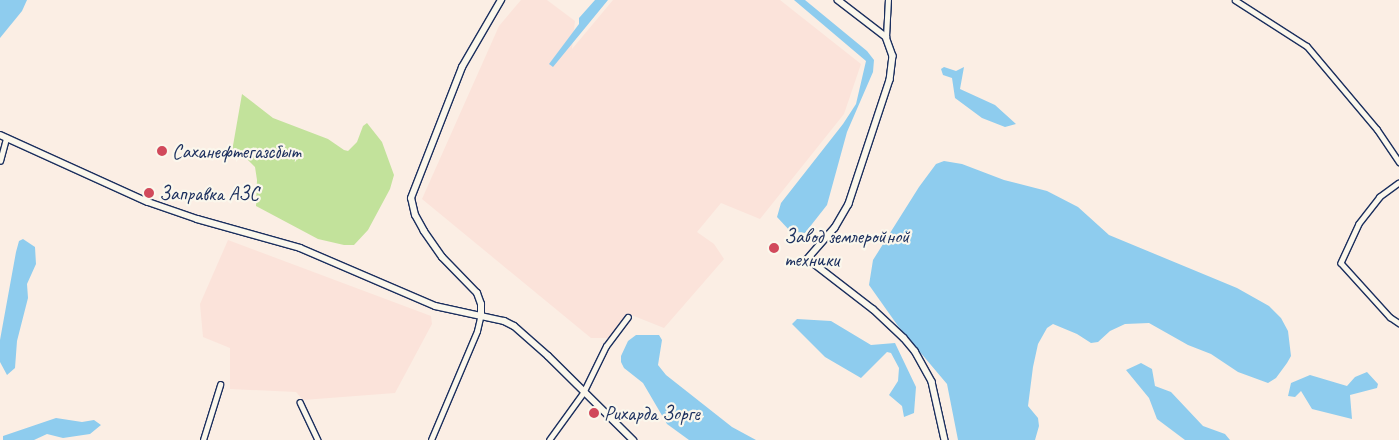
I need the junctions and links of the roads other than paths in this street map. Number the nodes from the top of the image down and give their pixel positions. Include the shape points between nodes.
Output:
1 (501, 0) edge
2 (838, 0) edge
3 (888, 0) edge
4 (1235, 0) edge
5 (886, 37) junction
6 (3, 137) edge
7 (0, 161) edge
8 (1399, 162) edge
9 (1399, 183) edge
10 (481, 314) junction
11 (628, 317) dead end
12 (1399, 322) edge
13 (220, 385) dead end
14 (583, 393) junction
15 (300, 402) dead end
16 (203, 440) edge
17 (318, 440) edge
18 (431, 440) edge
19 (548, 440) edge
20 (633, 440) edge
21 (945, 440) edge

1 - 10 main road via 462,67 411,198 415,214 442,257 477,293
2 - 5 street
3 - 5 street
4 - 8 street via 1307,46 1377,129
5 - 21 street via 893,56 890,80 849,204 835,228 808,259 885,319 914,351 932,382
6 - 7 street
6 - 10 main road via 148,202 300,248 435,306
9 - 12 street via 1380,197 1359,224 1340,263 1390,317
10 - 14 main road via 514,326
10 - 18 street via 477,332
11 - 14 street via 606,346
13 - 16 street
14 - 19 street
14 - 20 main road
15 - 17 street

